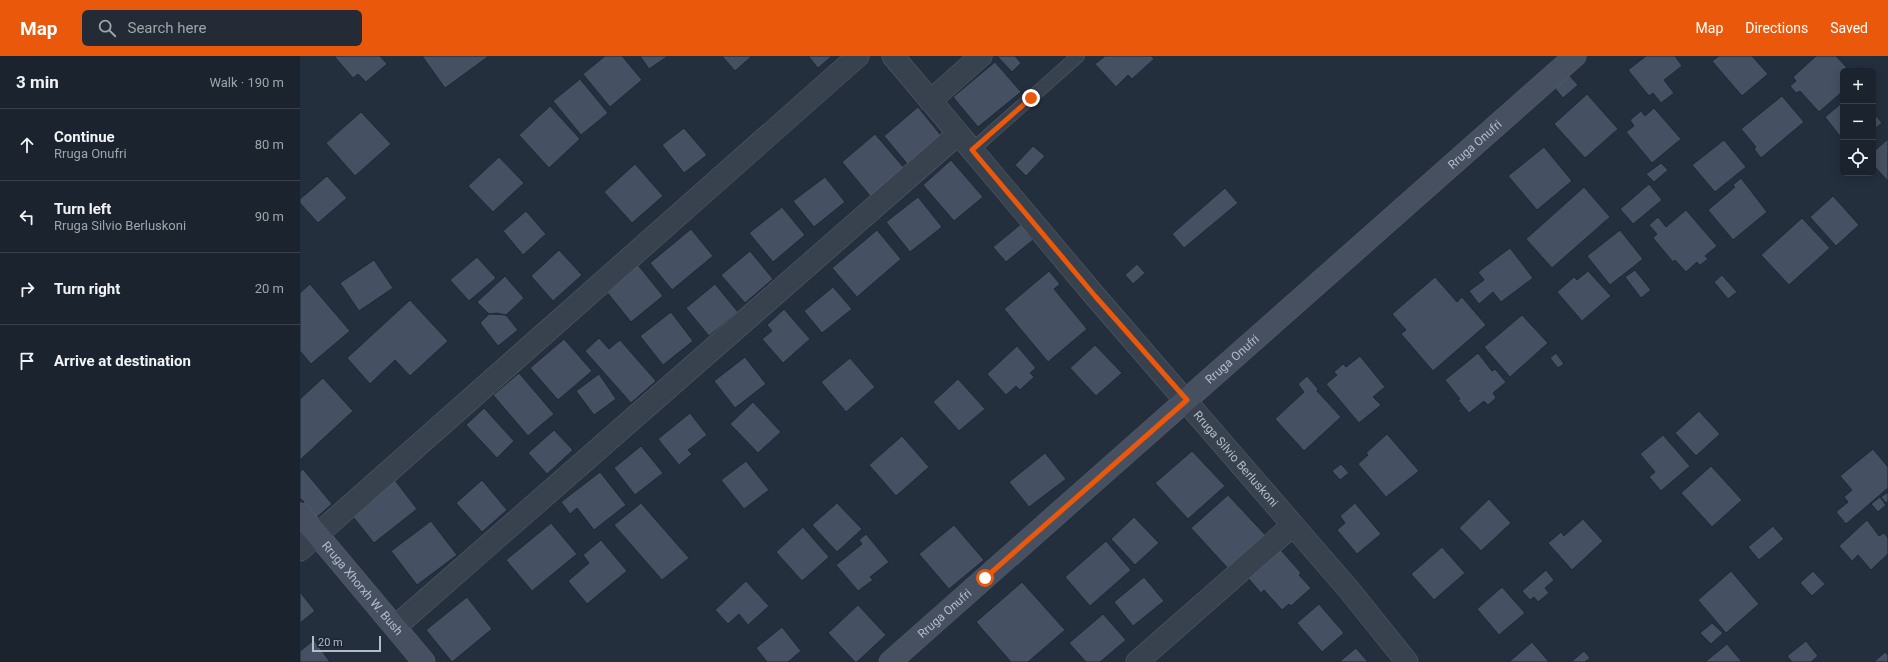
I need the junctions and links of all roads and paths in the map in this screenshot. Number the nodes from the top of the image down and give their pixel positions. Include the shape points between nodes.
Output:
1 (858, 56) edge
2 (893, 56) edge
3 (981, 56) edge
4 (1078, 56) edge
5 (1575, 56) edge
6 (930, 101) junction
7 (958, 134) junction
8 (972, 150) junction
9 (1187, 400) junction
10 (300, 514) edge
11 (1293, 525) junction
12 (317, 535) junction
13 (300, 550) edge
14 (395, 627) junction
15 (424, 662) edge
16 (890, 662) edge
17 (1137, 662) edge
18 (1407, 662) edge

1 - 12 street
2 - 6 street, Rruga Silvio Berluskoni
3 - 6 street
4 - 8 lane
5 - 9 street, Rruga Onufri
6 - 7 street, Rruga Silvio Berluskoni
7 - 8 street, Rruga Silvio Berluskoni
7 - 14 street
8 - 9 street, Rruga Silvio Berluskoni
9 - 11 street, Rruga Silvio Berluskoni
9 - 16 street, Rruga Onufri
10 - 12 street, Rruga Xhorxh W. Bush
11 - 17 street
11 - 18 street, Rruga Silvio Berluskoni
12 - 13 street
12 - 14 street, Rruga Xhorxh W. Bush
14 - 15 street, Rruga Xhorxh W. Bush

